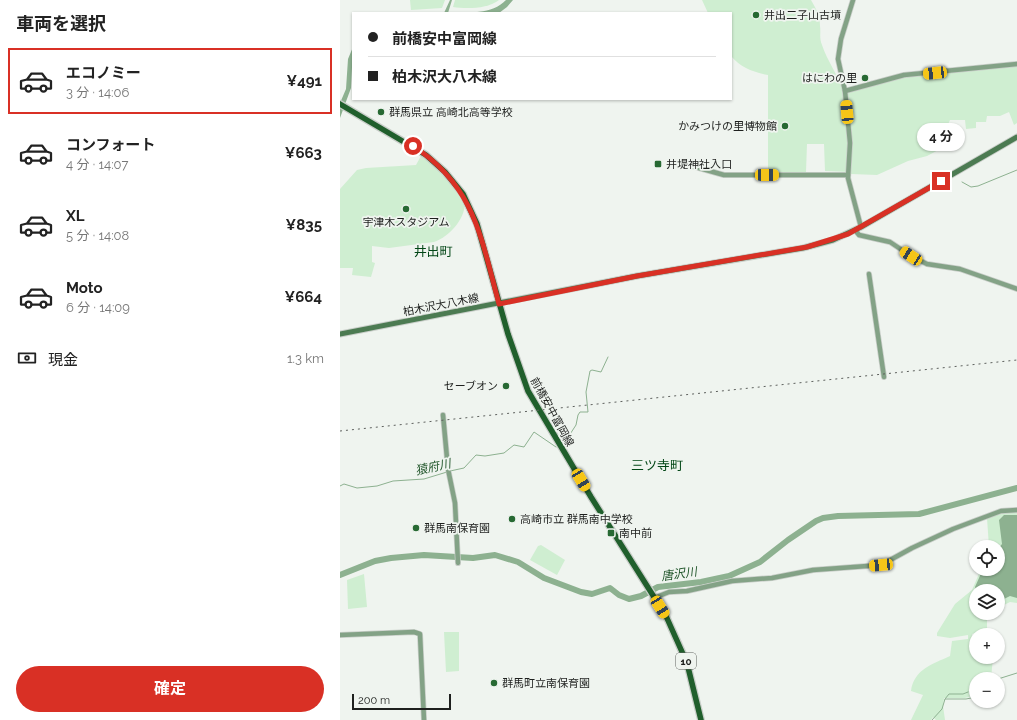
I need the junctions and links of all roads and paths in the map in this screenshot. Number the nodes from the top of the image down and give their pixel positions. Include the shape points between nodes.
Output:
1 (853, 0) edge
2 (1017, 64) edge
3 (845, 91) junction
4 (340, 104) edge
5 (1017, 137) edge
6 (692, 166) dead end
7 (848, 175) junction
8 (861, 227) junction
9 (855, 230) junction
10 (869, 274) dead end
11 (1017, 290) edge
12 (499, 304) junction
13 (340, 334) edge
14 (884, 377) dead end
15 (443, 415) dead end
16 (1017, 510) edge
17 (458, 564) dead end
18 (654, 598) junction
19 (340, 635) edge
20 (424, 720) edge
21 (701, 720) edge

1 - 3 street via 838,54
2 - 3 street via 904,75
3 - 7 street via 850,148
4 - 12 main road, 前橋安中富岡線 / 10 via 420,150 440,166 455,183 477,224
5 - 8 main road, 柏木沢大八木線
6 - 7 street via 724,175
7 - 8 street
8 - 9 main road, 柏木沢大八木線
9 - 11 street via 859,235 890,242 927,264 960,269
9 - 12 main road, 柏木沢大八木線 via 842,237 803,248 637,276
10 - 14 street
12 - 13 main road, 柏木沢大八木線
12 - 18 main road, 前橋安中富岡線 / 10 via 523,379 534,404
15 - 17 street via 448,469 455,504
16 - 18 street via 1001,511 953,529 881,565 813,570 772,578 732,581 687,591 668,592
18 - 21 main road, 前橋安中富岡線 / 10 via 669,621 687,662
19 - 20 street via 414,632 420,634

